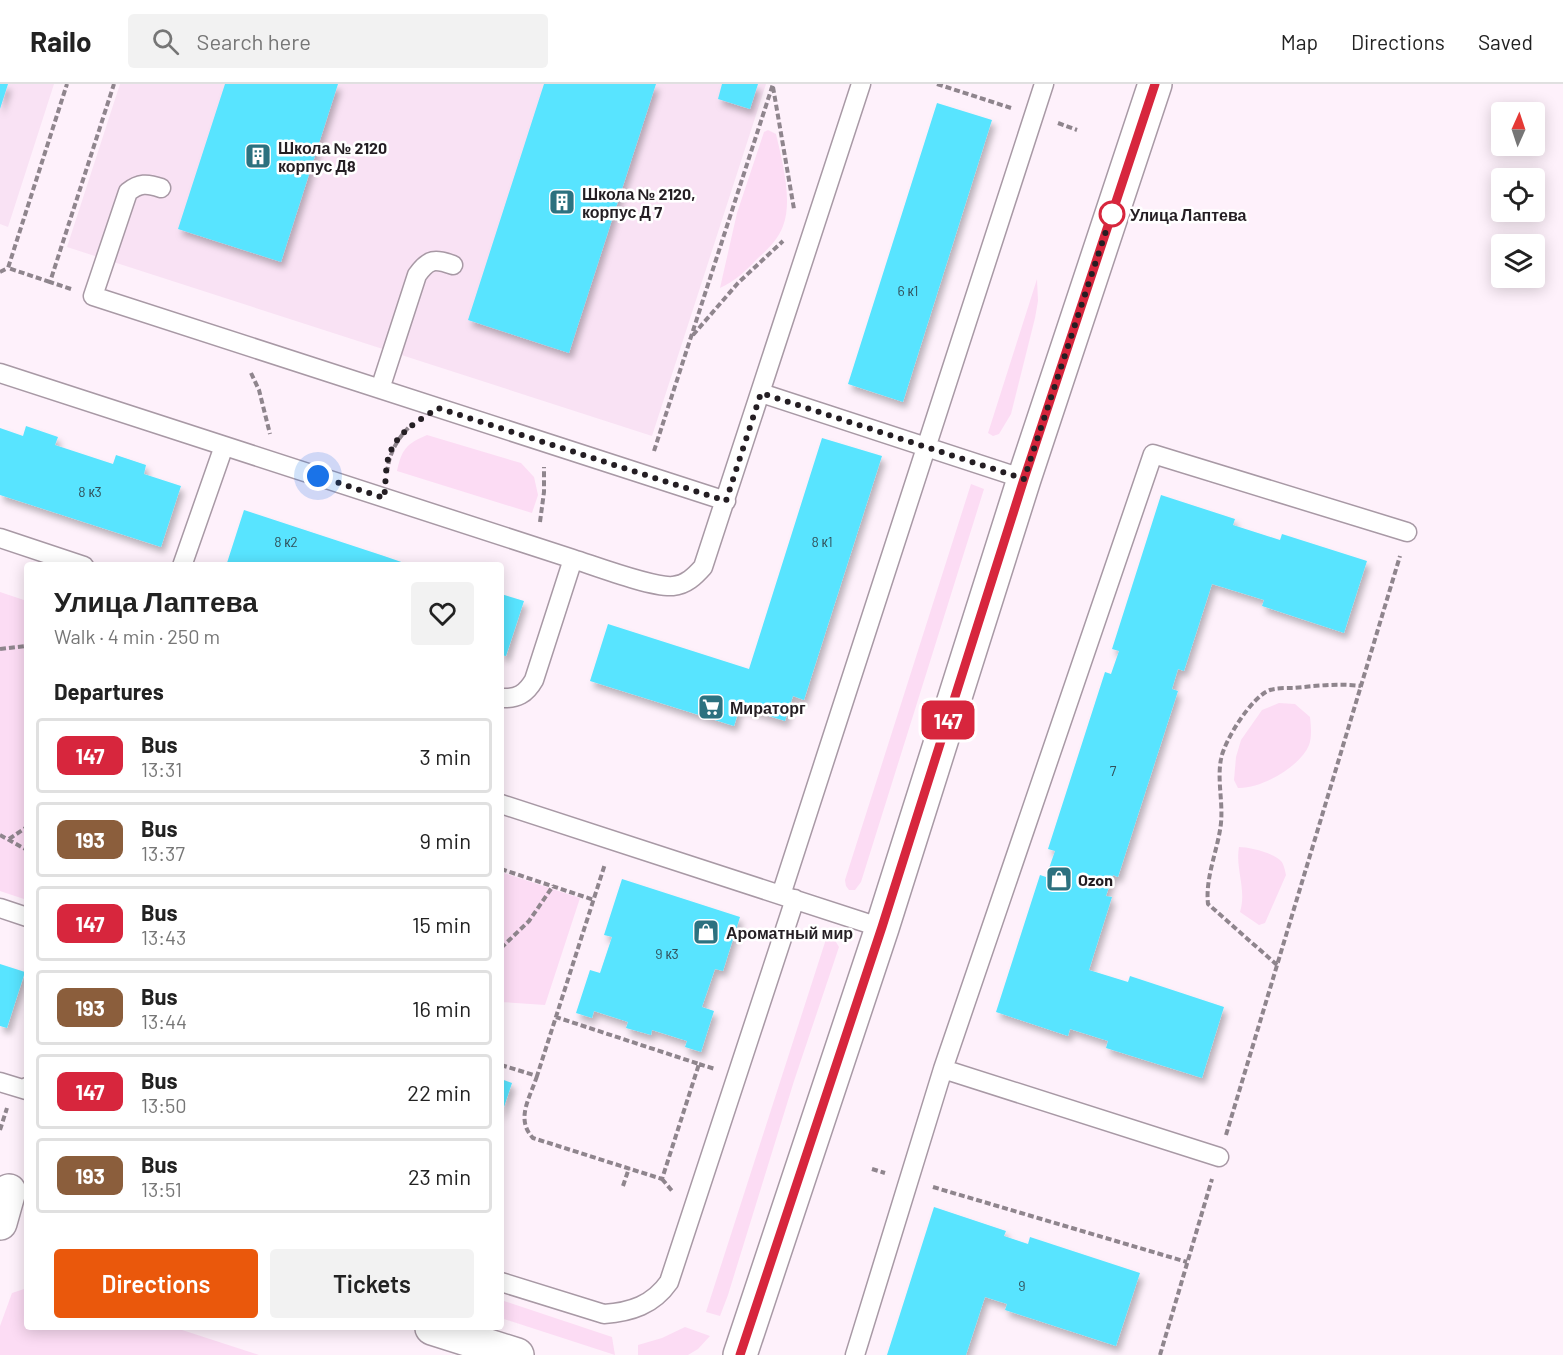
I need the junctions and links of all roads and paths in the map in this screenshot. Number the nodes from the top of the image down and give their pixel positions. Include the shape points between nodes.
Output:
1 (68, 84) edge
2 (114, 84) edge
3 (861, 84) edge
4 (937, 84) edge
5 (1044, 84) edge
6 (1155, 84) edge
7 (773, 85) edge
8 (1034, 116) junction
9 (1077, 129) dead end
10 (161, 188) dead end
11 (797, 229) junction
12 (803, 262) junction
13 (453, 265) dead end
14 (8, 268) junction
15 (0, 272) edge
16 (50, 282) junction
17 (93, 296) junction
18 (690, 338) junction
19 (236, 343) junction
20 (0, 373) edge
21 (380, 388) junction
22 (761, 393) junction
23 (438, 408) junction
24 (541, 441) junction
25 (224, 446) junction
26 (926, 447) junction
27 (274, 462) junction
28 (646, 475) junction
29 (1024, 479) junction
30 (384, 498) junction
31 (726, 501) junction
32 (1407, 532) joint
33 (0, 538) edge
34 (534, 546) junction
35 (573, 559) junction
36 (72, 562) edge
37 (183, 562) edge
38 (24, 646) edge
39 (0, 649) edge
40 (1361, 686) junction
41 (504, 698) edge
42 (504, 805) edge
43 (24, 829) edge
44 (0, 835) edge
45 (9, 839) junction
46 (613, 841) junction
47 (24, 848) edge
48 (504, 870) edge
49 (553, 886) junction
50 (788, 897) junction
51 (594, 900) junction
52 (0, 908) edge
53 (24, 916) edge
54 (882, 927) junction
55 (504, 945) edge
56 (1277, 965) junction
57 (556, 1017) junction
58 (504, 1066) edge
59 (943, 1069) junction
60 (537, 1076) junction
61 (0, 1082) edge
62 (24, 1088) edge
63 (1219, 1157) junction
64 (628, 1168) junction
65 (872, 1169) dead end
66 (894, 1176) dead end
67 (623, 1186) dead end
68 (928, 1186) dead end
69 (12, 1192) edge
70 (0, 1223) edge
71 (1188, 1262) junction
72 (504, 1283) edge
73 (438, 1330) edge
74 (517, 1355) edge
75 (740, 1355) edge
76 (855, 1355) edge
77 (1160, 1355) edge

1 - 14 path
2 - 16 path
3 - 12 lane
4 - 8 path
5 - 8 lane
6 - 29 street
7 - 11 path
7 - 18 path
8 - 9 path
8 - 26 lane
10 - 17 lane via 149,183 136,185 128,192
11 - 12 path
11 - 18 path via 738,283
12 - 22 lane
13 - 21 lane via 430,261 417,274
14 - 15 path
14 - 16 path
16 - 17 path
17 - 19 lane
18 - 28 path
19 - 21 lane
19 - 27 path via 259,390
20 - 25 lane
21 - 23 lane
22 - 26 lane
22 - 31 lane
23 - 24 lane
23 - 30 path via 399,437 388,458
24 - 28 lane
24 - 34 path via 544,492
25 - 27 lane
25 - 37 lane
26 - 29 lane
26 - 50 lane
27 - 30 lane
28 - 31 lane
29 - 54 street
30 - 34 lane
31 - 35 lane via 703,567 685,583 656,585
32 - 40 path
32 - 59 lane via 1154,454
33 - 36 lane
34 - 35 lane
35 - 41 lane via 534,680 522,695
38 - 39 path
40 - 56 path
40 - 56 path via 1270,690 1253,701 1221,757 1223,808 1208,904
42 - 46 lane
43 - 45 path
44 - 45 path
45 - 47 path
46 - 50 lane
46 - 51 path
48 - 49 path
49 - 51 path
49 - 55 path via 529,921
50 - 54 lane
50 - 72 lane via 669,1282 661,1294 635,1309 604,1314
51 - 57 path
52 - 53 lane
54 - 75 street
56 - 63 path
57 - 60 path
57 - 64 path via 699,1064 662,1179
58 - 60 path
59 - 63 lane
59 - 76 lane
60 - 64 path via 523,1117 526,1131 533,1138
61 - 62 lane
63 - 71 path
64 - 67 path
65 - 66 path
68 - 71 path
69 - 70 street
71 - 77 path
73 - 74 street

